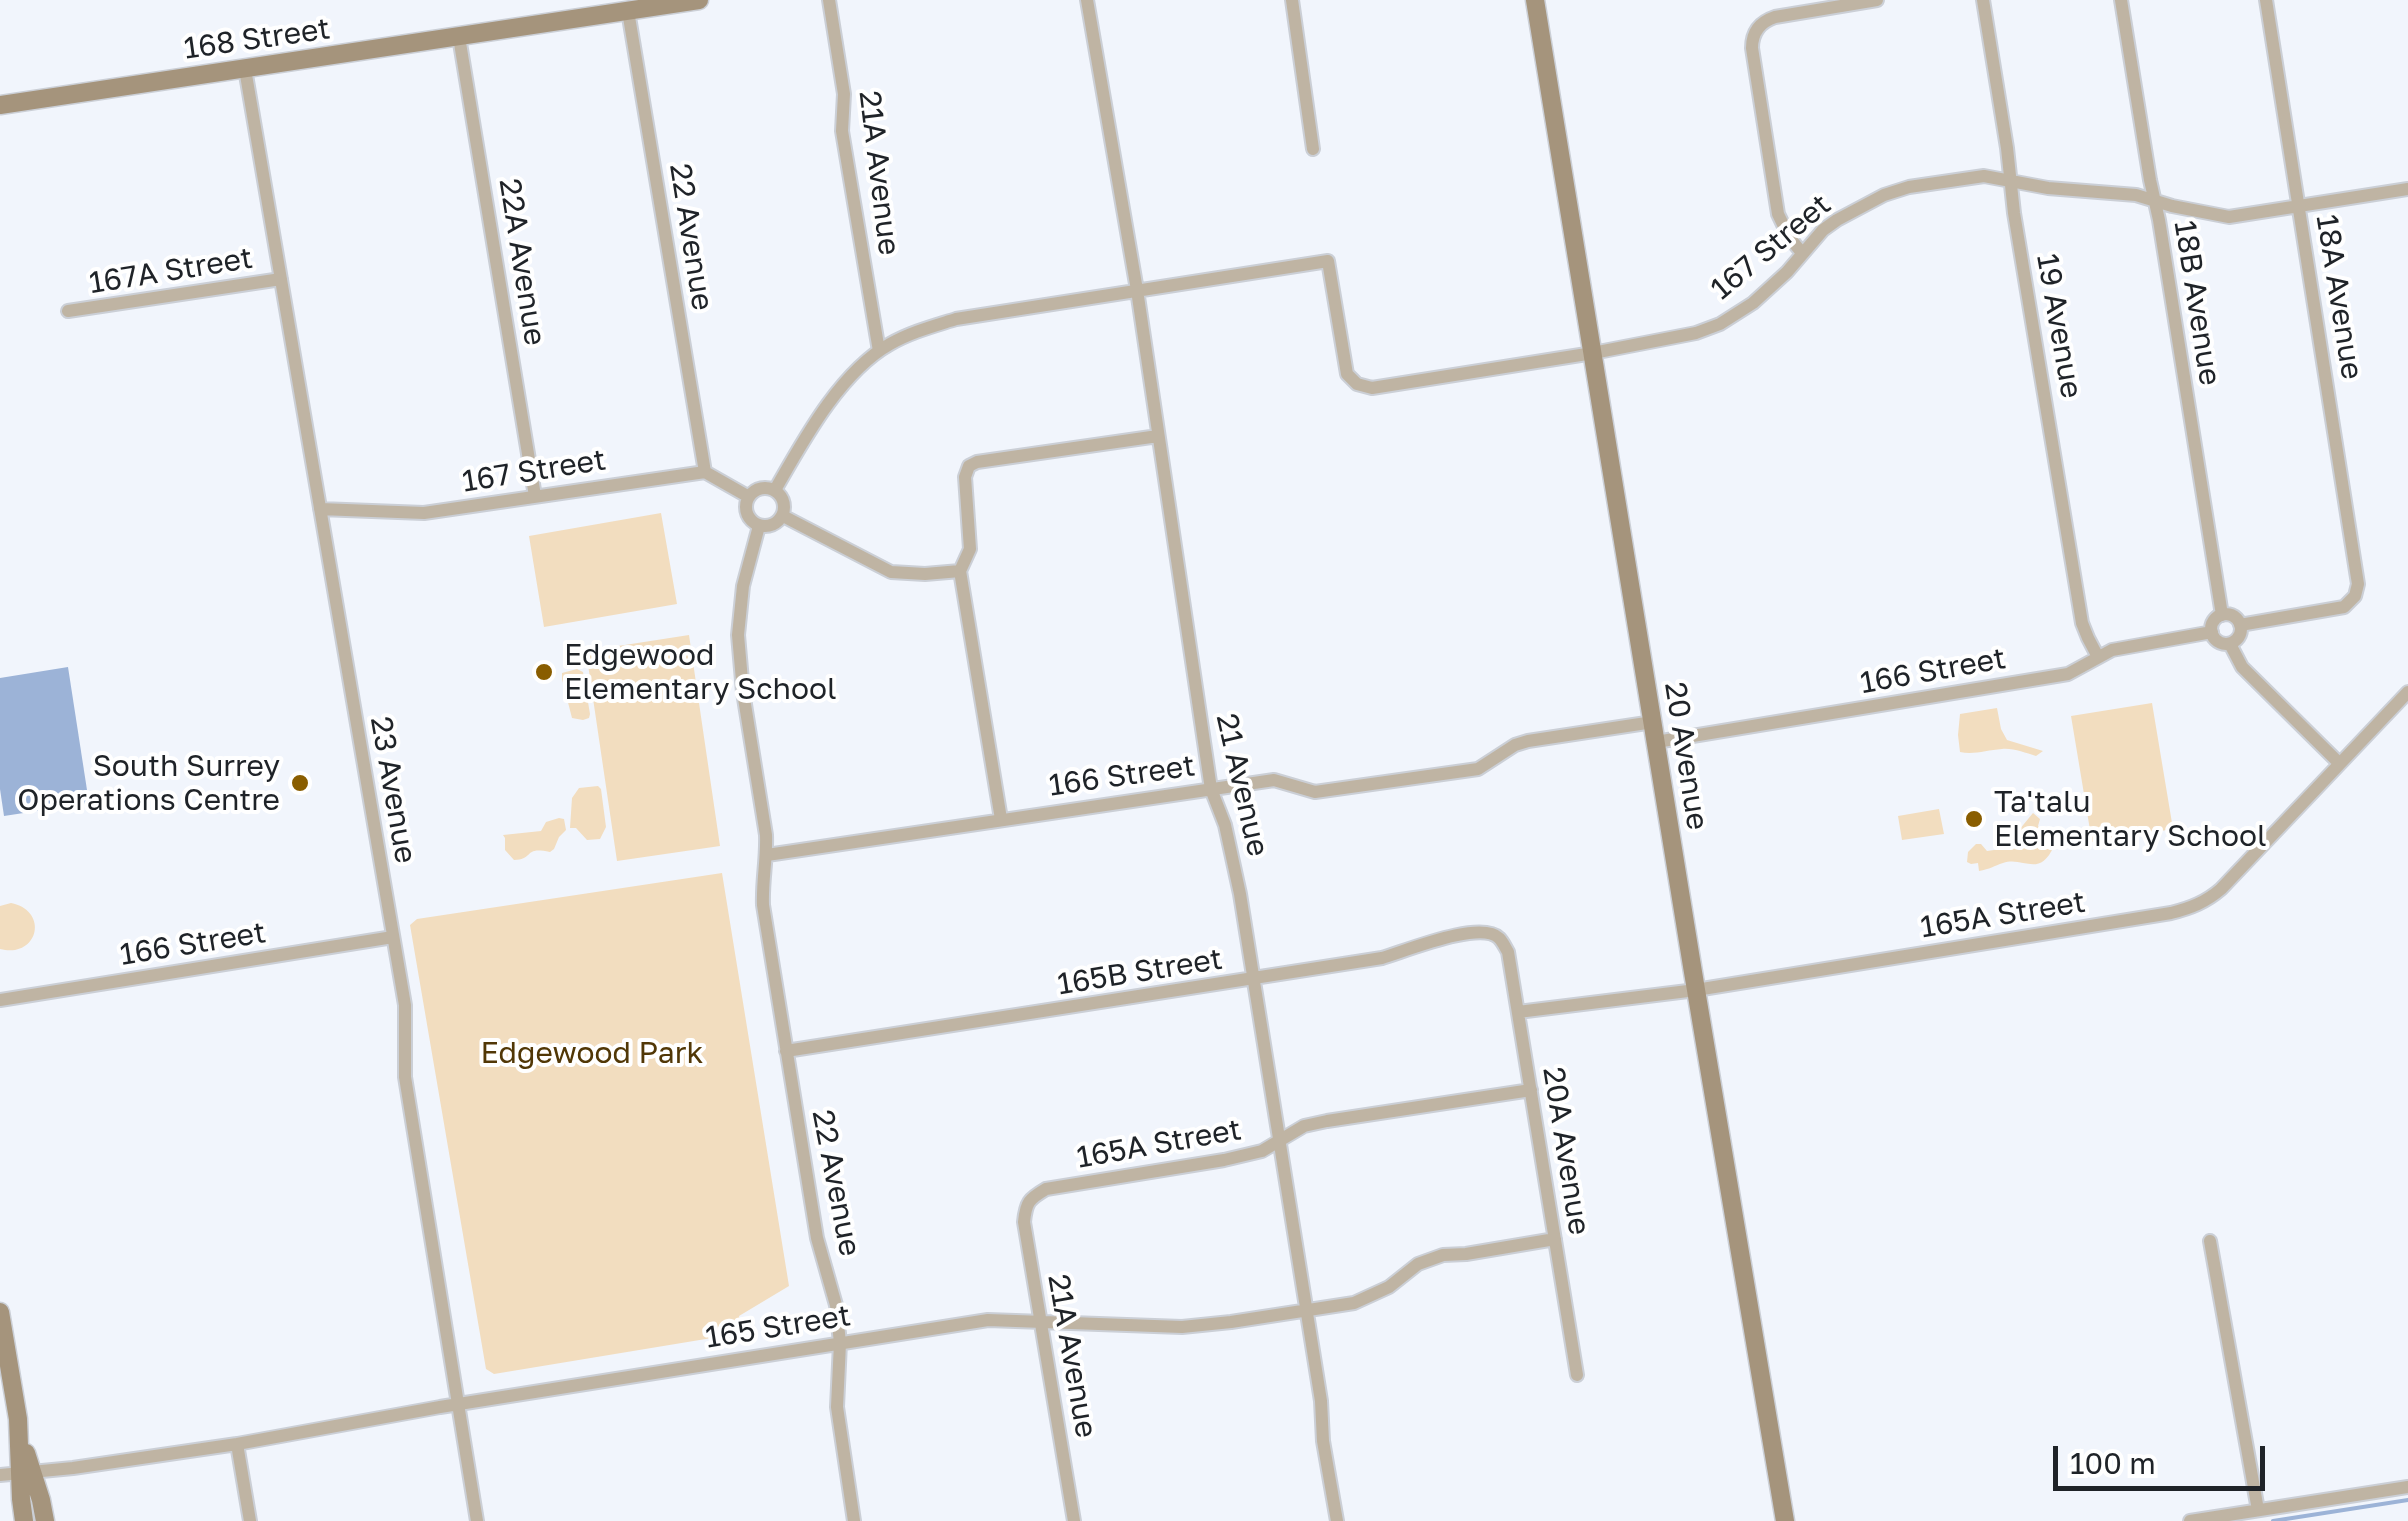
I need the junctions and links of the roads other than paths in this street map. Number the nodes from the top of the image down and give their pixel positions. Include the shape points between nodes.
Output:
1 (699, 0) edge
2 (829, 0) edge
3 (1087, 0) edge
4 (1292, 0) edge
5 (1535, 0) edge
6 (1877, 0) edge
7 (1983, 0) edge
8 (2121, 0) edge
9 (2266, 0) edge
10 (628, 11) junction
11 (459, 37) junction
12 (245, 69) junction
13 (0, 105) edge
14 (1313, 149) dead end
15 (2010, 180) junction
16 (2408, 189) edge
17 (2154, 200) junction
18 (2299, 207) junction
19 (1802, 253) junction
20 (281, 279) junction
21 (1137, 290) junction
22 (68, 312) dead end
23 (879, 351) junction
24 (1593, 353) junction
25 (1158, 436) junction
26 (705, 472) junction
27 (775, 490) junction
28 (535, 496) junction
29 (748, 497) junction
30 (320, 509) junction
31 (783, 516) junction
32 (758, 526) junction
33 (960, 571) junction
34 (2222, 615) junction
35 (2240, 624) junction
36 (2212, 632) junction
37 (2230, 644) junction
38 (2098, 656) junction
39 (2408, 692) edge
40 (1653, 722) junction
41 (1656, 742) junction
42 (2339, 763) junction
43 (1211, 789) junction
44 (1001, 819) junction
45 (767, 854) junction
46 (393, 937) junction
47 (1499, 937) joint
48 (1252, 980) junction
49 (1696, 990) junction
50 (0, 1000) edge
51 (1518, 1012) junction
52 (786, 1051) junction
53 (1531, 1090) junction
54 (1280, 1140) junction
55 (1030, 1199) joint
56 (1555, 1239) junction
57 (2210, 1241) dead end
58 (1306, 1310) junction
59 (0, 1312) edge
60 (1041, 1322) junction
61 (840, 1344) junction
62 (1577, 1375) dead end
63 (459, 1404) junction
64 (237, 1444) junction
65 (26, 1472) junction
66 (0, 1475) edge
67 (2408, 1486) edge
68 (2258, 1510) junction
69 (24, 1521) edge
70 (45, 1521) edge
71 (250, 1521) edge
72 (477, 1521) edge
73 (854, 1521) edge
74 (1074, 1521) edge
75 (1337, 1521) edge
76 (1785, 1521) edge
77 (2190, 1521) edge

1 - 10 street, 168 Street
2 - 23 street, 21A Avenue via 844,94 842,131
3 - 21 street, 21 Avenue
4 - 14 street
5 - 24 street, 20 Avenue
6 - 19 street via 1774,17 1757,28 1752,48 1778,214
7 - 15 street, 19 Avenue
8 - 17 street, 18B Avenue
9 - 18 street, 18A Avenue
10 - 11 street, 168 Street
10 - 26 street, 22 Avenue
11 - 12 street, 168 Street
11 - 28 street, 22A Avenue
12 - 13 street, 168 Street
12 - 20 street, 23 Avenue
15 - 17 street, 167 Street
15 - 19 street, 167 Street via 1962,178 1884,195 1837,220
15 - 38 street, 19 Avenue via 2082,623
16 - 18 street, 167 Street
17 - 18 street, 167 Street via 2229,216
17 - 34 street, 18B Avenue
18 - 35 street, 18A Avenue via 2358,584 2351,601 2339,608
19 - 24 street, 167 Street via 1761,296 1720,324
20 - 22 street, 167A Street
20 - 30 street, 23 Avenue
21 - 23 street via 956,319
21 - 24 street, 167 Street via 1328,261 1347,374 1372,388
21 - 25 street, 21 Avenue
23 - 27 street via 825,408
24 - 40 street, 20 Avenue
25 - 33 street via 969,466 970,549
25 - 43 street, 21 Avenue
26 - 28 street, 167 Street
26 - 29 street
27 - 29 street
27 - 31 street
28 - 30 street, 167 Street via 424,513
29 - 32 street via 748,517
30 - 46 street, 23 Avenue
31 - 32 street
31 - 33 street via 891,572
32 - 45 street, 22 Avenue via 738,634
33 - 44 street
34 - 35 street
34 - 36 street
35 - 37 street
36 - 37 street
36 - 38 street, 166 Street
37 - 42 street via 2242,666
38 - 41 street, 166 Street via 2068,674
39 - 42 street, 165A Street
40 - 41 street, 20 Avenue
40 - 43 street, 166 Street via 1528,741 1478,769 1315,792 1274,780
41 - 49 street, 20 Avenue
42 - 49 street, 165A Street via 2222,889 2194,907
43 - 44 street, 166 Street
43 - 48 street, 21 Avenue via 1233,860
44 - 45 street, 166 Street
45 - 52 street, 22 Avenue via 763,906
46 - 50 street, 166 Street
46 - 63 street, 23 Avenue via 405,1004 405,1076
47 - 48 street, 165B Street via 1460,935 1382,958
47 - 51 street, 20A Avenue via 1508,952
48 - 52 street, 165B Street
48 - 54 street, 21 Avenue
49 - 51 street, 165A Street
49 - 76 street, 20 Avenue
51 - 53 street, 20A Avenue
52 - 61 street, 22 Avenue
53 - 54 street, 165A Street via 1327,1121
53 - 56 street, 20A Avenue
54 - 55 street, 165A Street via 1224,1160 1046,1188
54 - 58 street, 21 Avenue
55 - 60 street, 21A Avenue via 1024,1222
56 - 58 street, 165 Street via 1443,1255 1354,1303
56 - 62 street, 20A Avenue
57 - 68 street
58 - 60 street, 165 Street via 1206,1326
58 - 75 street, 21 Avenue
59 - 65 street
60 - 61 street, 165 Street via 988,1320
60 - 74 street, 21A Avenue
61 - 63 street, 165 Street
61 - 73 street, 22 Avenue via 837,1407
63 - 64 street, 165 Street
63 - 72 street, 23 Avenue
64 - 65 street, 165 Street
64 - 71 street
65 - 66 street, 165 Street
65 - 69 street
65 - 70 street
67 - 68 street
68 - 77 street

